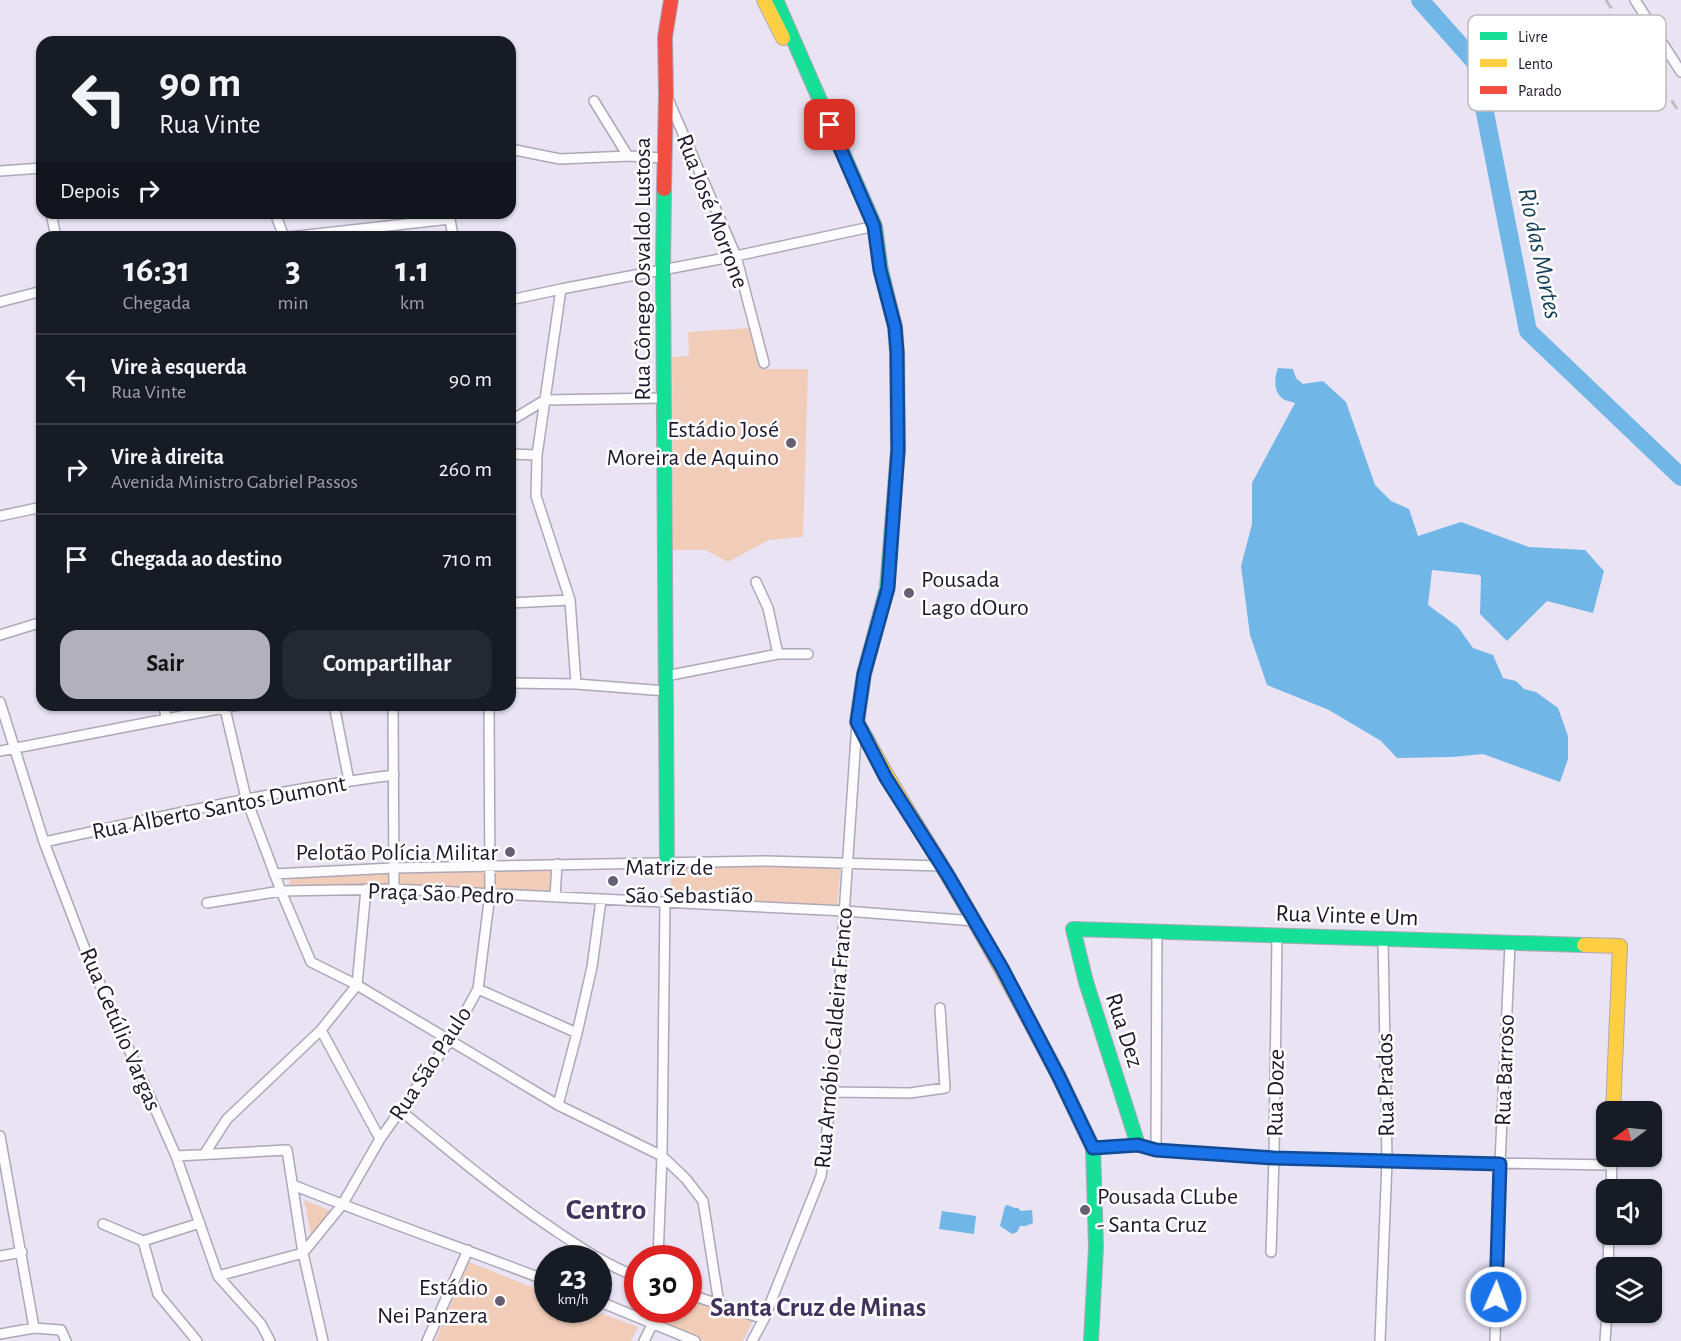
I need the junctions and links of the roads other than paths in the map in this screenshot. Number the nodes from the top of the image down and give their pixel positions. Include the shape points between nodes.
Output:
1 (671, 0) edge
2 (764, 0) edge
3 (776, 0) edge
4 (1635, 0) edge
5 (1645, 15) edge
6 (1666, 49) edge
7 (1681, 72) edge
8 (666, 94) junction
9 (594, 101) dead end
10 (817, 107) junction
11 (516, 150) edge
12 (628, 156) junction
13 (664, 158) junction
14 (0, 171) edge
15 (36, 171) edge
16 (426, 219) edge
17 (870, 227) junction
18 (335, 231) edge
19 (736, 256) junction
20 (663, 269) junction
21 (561, 289) junction
22 (36, 293) edge
23 (516, 299) edge
24 (0, 303) edge
25 (764, 363) dead end
26 (664, 398) junction
27 (545, 400) junction
28 (516, 417) edge
29 (516, 454) edge
30 (537, 455) junction
31 (36, 508) edge
32 (0, 516) edge
33 (756, 582) dead end
34 (570, 600) junction
35 (516, 603) edge
36 (36, 624) edge
37 (0, 635) edge
38 (778, 654) junction
39 (808, 654) dead end
40 (666, 676) junction
41 (516, 683) edge
42 (576, 684) junction
43 (666, 691) junction
44 (0, 702) edge
45 (165, 711) edge
46 (213, 711) edge
47 (225, 711) edge
48 (335, 711) edge
49 (393, 711) edge
50 (489, 711) edge
51 (166, 719) junction
52 (857, 722) junction
53 (14, 749) junction
54 (0, 752) edge
55 (394, 775) junction
56 (349, 781) junction
57 (246, 798) junction
58 (44, 842) junction
59 (667, 863) junction
60 (557, 864) junction
61 (847, 864) junction
62 (942, 866) junction
63 (490, 867) junction
64 (393, 868) junction
65 (274, 874) junction
66 (366, 889) junction
67 (394, 889) junction
68 (281, 891) junction
69 (490, 894) junction
70 (555, 897) junction
71 (601, 900) junction
72 (207, 903) dead end
73 (665, 903) junction
74 (845, 911) junction
75 (975, 921) junction
76 (1073, 929) joint
77 (1157, 932) junction
78 (1277, 934) junction
79 (1383, 938) junction
80 (1509, 944) junction
81 (357, 984) junction
82 (478, 989) junction
83 (940, 1008) dead end
84 (321, 1030) junction
85 (577, 1033) junction
86 (450, 1040) junction
87 (832, 1092) junction
88 (1613, 1101) edge
89 (558, 1105) junction
90 (400, 1110) junction
91 (0, 1136) edge
92 (380, 1139) junction
93 (1138, 1145) junction
94 (1093, 1148) junction
95 (1156, 1150) junction
96 (205, 1154) junction
97 (176, 1156) junction
98 (662, 1156) junction
99 (1274, 1158) junction
100 (1386, 1161) junction
101 (1596, 1161) edge
102 (1500, 1164) junction
103 (293, 1185) junction
104 (342, 1205) junction
105 (200, 1223) junction
106 (103, 1224) dead end
107 (143, 1241) junction
108 (659, 1245) edge
109 (468, 1250) junction
110 (22, 1252) junction
111 (1271, 1252) dead end
112 (303, 1253) junction
113 (0, 1256) edge
114 (624, 1272) edge
115 (218, 1276) junction
116 (534, 1276) edge
117 (702, 1299) edge
118 (719, 1304) junction
119 (764, 1319) junction
120 (653, 1323) joint
121 (1606, 1323) edge
122 (34, 1328) junction
123 (0, 1334) edge
124 (66, 1341) edge
125 (197, 1341) edge
126 (270, 1341) edge
127 (322, 1341) edge
128 (427, 1341) edge
129 (644, 1341) edge
130 (695, 1341) edge
131 (752, 1341) edge
132 (1091, 1341) edge
133 (1380, 1341) edge
134 (1495, 1341) edge
135 (1605, 1341) edge

1 - 8 street, Rua Cônego Osvaldo Lustosa via 664,37
2 - 10 street
3 - 10 street
4 - 5 street
6 - 7 street
8 - 13 street, Rua Cônego Osvaldo Lustosa
8 - 19 street, Rua José Morrone
9 - 12 street
10 - 17 street
11 - 12 street via 560,159
12 - 13 street
13 - 20 street, Rua Cônego Osvaldo Lustosa
14 - 15 street
16 - 18 street
17 - 19 street
17 - 52 street via 895,327 898,450 888,588 864,674
19 - 20 street
19 - 25 street, Rua José Morrone
20 - 21 street
20 - 26 street, Rua Cônego Osvaldo Lustosa
21 - 23 street
21 - 27 street
22 - 24 street
26 - 27 street
26 - 40 street, Rua Cônego Osvaldo Lustosa
27 - 28 street
27 - 30 street
29 - 30 street
30 - 34 street via 536,496
31 - 32 street
33 - 38 street via 768,608
34 - 35 street
34 - 42 street
36 - 37 street
38 - 39 street
38 - 40 street
40 - 43 street, Rua Cônego Osvaldo Lustosa
41 - 42 street
42 - 43 street
43 - 59 street, Rua Cônego Osvaldo Lustosa
44 - 53 street, Rua Getúlio Vargas
45 - 51 street
46 - 51 street
47 - 57 street
48 - 56 street
49 - 55 street
50 - 63 street, Rua São Paulo
51 - 53 street
52 - 61 street, Rua Arnóbio Caldeira Franco
52 - 62 street via 886,778
53 - 54 street
53 - 58 street, Rua Getúlio Vargas
55 - 56 street, Rua Alberto Santos Dumont
55 - 64 street
56 - 57 street, Rua Alberto Santos Dumont
57 - 58 street, Rua Alberto Santos Dumont
57 - 65 street
58 - 97 street, Rua Getúlio Vargas via 88,957
59 - 60 street
59 - 61 street
60 - 63 street
60 - 70 street
61 - 62 street
61 - 74 street, Rua Arnóbio Caldeira Franco
62 - 75 street
63 - 64 street
63 - 69 street, Rua São Paulo
64 - 65 street
64 - 67 street
65 - 68 street
66 - 67 street, Praça São Pedro
66 - 68 street, Praça São Pedro
66 - 81 street
67 - 69 street, Praça São Pedro
68 - 72 street, Praça São Pedro
68 - 81 street via 311,962
69 - 70 street, Praça São Pedro
69 - 82 street, Rua São Paulo
70 - 71 street, Praça São Pedro
71 - 73 street, Praça São Pedro
71 - 85 street via 592,967
73 - 74 street, Praça São Pedro
73 - 98 street
74 - 75 street, Praça São Pedro
74 - 87 street, Rua Arnóbio Caldeira Franco
75 - 94 street
76 - 77 street, Rua Vinte e Um
76 - 93 street, Rua Dez
77 - 78 street, Rua Vinte e Um
77 - 95 street
78 - 79 street, Rua Vinte e Um
78 - 99 street, Rua Doze
79 - 80 street, Rua Vinte e Um
79 - 100 street, Rua Prados
80 - 88 street, Rua Vinte e Um via 1620,946
80 - 102 street, Rua Barroso
81 - 84 street
81 - 86 street
82 - 85 street
82 - 86 street, Rua São Paulo
83 - 87 street via 945,1088 910,1094
84 - 92 street
84 - 96 street via 227,1119
85 - 89 street
86 - 89 street
86 - 90 street, Rua São Paulo
87 - 119 street, Rua Arnóbio Caldeira Franco via 821,1176
89 - 98 street
90 - 92 street, Rua São Paulo
90 - 114 street via 518,1205
91 - 110 street
92 - 104 street, Rua São Paulo
93 - 94 street
93 - 95 street
94 - 132 street via 1096,1246
95 - 99 street
96 - 97 street
96 - 103 street via 287,1150
97 - 105 street, Rua Getúlio Vargas
98 - 108 street
98 - 118 street via 703,1201
99 - 100 street
99 - 111 street, Rua Doze
100 - 102 street
100 - 133 street, Rua Prados
101 - 102 street
102 - 134 street, Rua Barroso
103 - 104 street
103 - 112 street
104 - 109 street
104 - 112 street, Rua São Paulo
105 - 107 street
105 - 115 street, Rua Getúlio Vargas
106 - 107 street
107 - 125 street via 158,1294
109 - 116 street
109 - 128 street
110 - 113 street
110 - 122 street
112 - 115 street
112 - 127 street
115 - 126 street, Rua Getúlio Vargas via 261,1324
117 - 118 street
118 - 119 street
119 - 131 street, Rua Arnóbio Caldeira Franco
120 - 129 street
120 - 130 street
121 - 135 street
122 - 123 street
122 - 124 street via 61,1330

